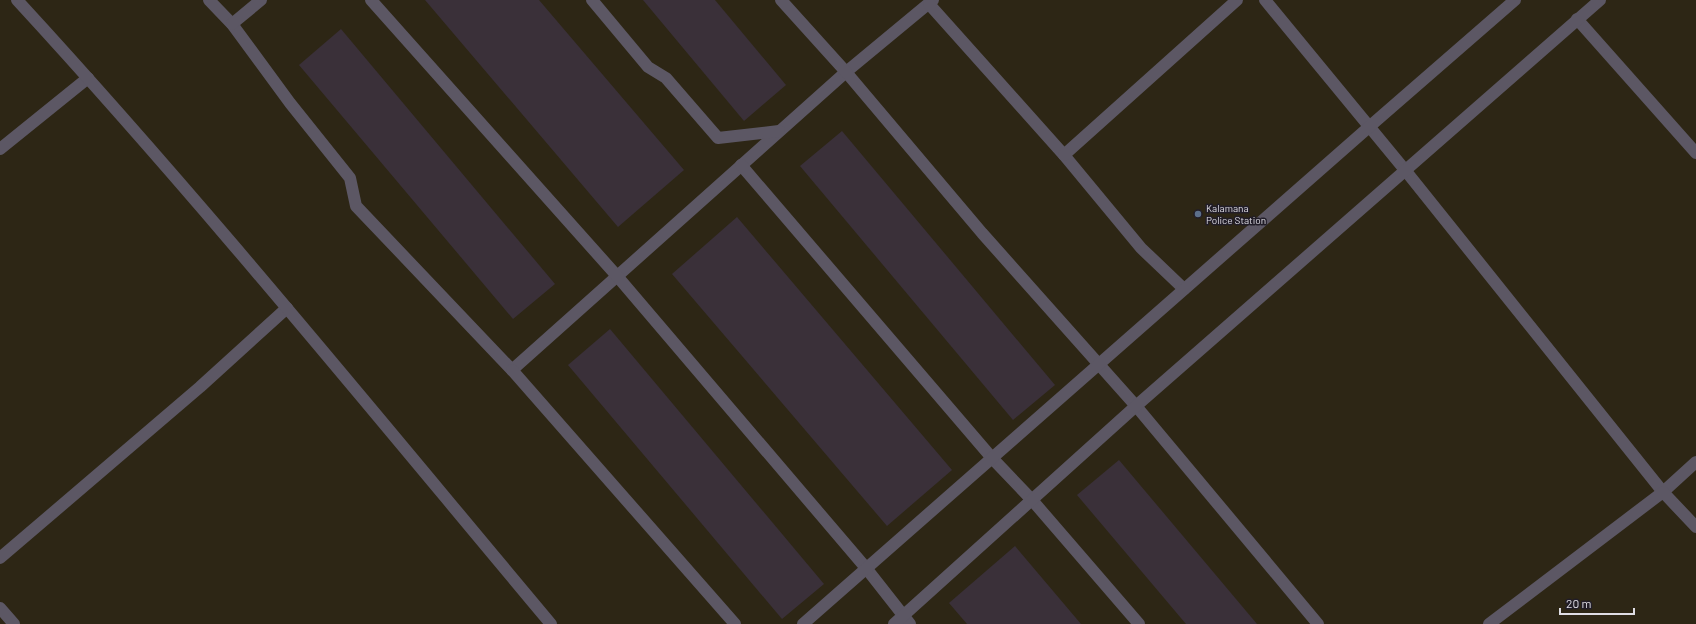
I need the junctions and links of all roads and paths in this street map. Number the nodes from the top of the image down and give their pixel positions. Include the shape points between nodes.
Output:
1 (17, 0) edge
2 (209, 0) edge
3 (260, 0) edge
4 (371, 0) edge
5 (592, 0) edge
6 (781, 0) edge
7 (1237, 0) edge
8 (1265, 0) edge
9 (1515, 0) edge
10 (1600, 0) edge
11 (931, 2) edge
12 (1577, 19) junction
13 (232, 24) junction
14 (846, 72) junction
15 (88, 78) junction
16 (1369, 126) junction
17 (779, 131) junction
18 (0, 149) edge
19 (1696, 154) edge
20 (1064, 155) junction
21 (741, 165) junction
22 (1405, 170) junction
23 (617, 276) junction
24 (1184, 289) junction
25 (287, 308) junction
26 (1099, 364) junction
27 (512, 370) junction
28 (1136, 406) junction
29 (992, 458) junction
30 (1696, 462) edge
31 (1663, 492) junction
32 (1032, 500) junction
33 (1696, 527) edge
34 (0, 558) edge
35 (866, 568) junction
36 (0, 608) edge
37 (903, 621) edge
38 (14, 624) edge
39 (551, 624) edge
40 (735, 624) edge
41 (803, 624) edge
42 (1139, 624) edge
43 (1318, 624) edge
44 (1489, 624) edge

1 - 15 street
2 - 13 street
3 - 13 street
4 - 23 street
5 - 17 street via 648,66 666,78 718,138
6 - 14 street
7 - 20 street
8 - 16 street
9 - 16 street
10 - 12 street
11 - 14 street
11 - 20 street
12 - 19 street
12 - 22 street
13 - 27 street via 290,103 350,178 356,206
14 - 17 street
14 - 26 street via 982,233
15 - 18 street
15 - 25 street
16 - 22 street
16 - 24 street
17 - 21 street
20 - 24 street via 1141,248
21 - 23 street
21 - 29 street
22 - 28 street
22 - 31 street
23 - 27 street
23 - 35 street
24 - 26 street
25 - 34 street via 200,387
25 - 39 street
26 - 28 street
26 - 29 street
27 - 40 street
28 - 32 street
28 - 43 street
29 - 32 street
29 - 35 street
30 - 31 street
31 - 33 street
31 - 44 street
32 - 37 street
32 - 42 street
35 - 37 street
35 - 41 street
36 - 38 street

